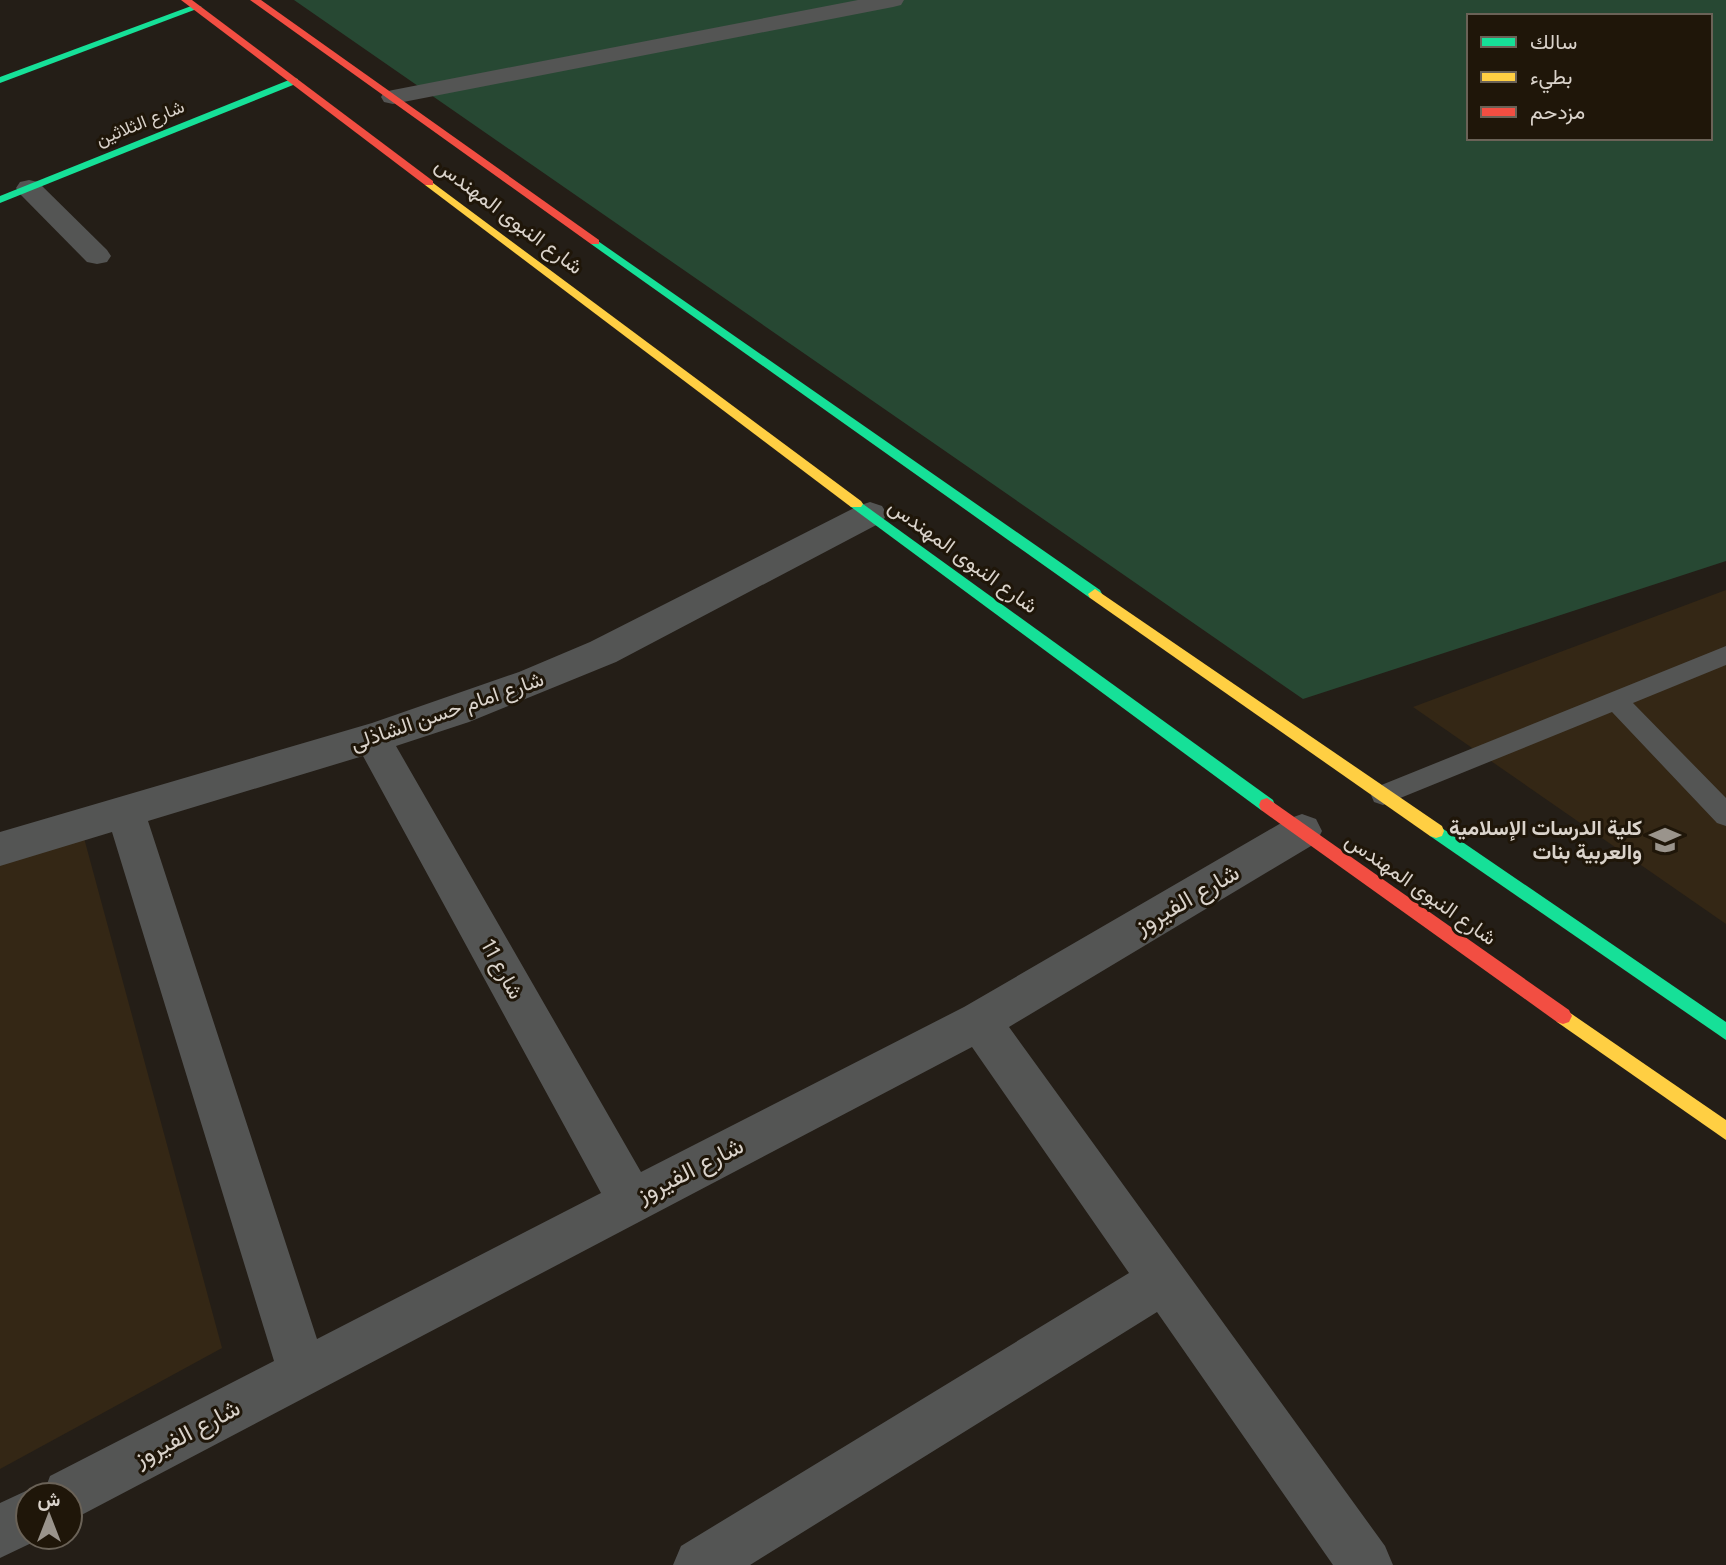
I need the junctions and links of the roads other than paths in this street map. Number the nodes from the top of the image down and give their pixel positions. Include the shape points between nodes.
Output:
1 (255, 0) edge
2 (894, 0) edge
3 (192, 4) edge
4 (0, 80) edge
5 (294, 81) junction
6 (393, 97) junction
7 (29, 188) junction
8 (0, 200) edge
9 (97, 256) dead end
10 (870, 514) junction
11 (1726, 655) edge
12 (1616, 700) junction
13 (372, 738) junction
14 (1383, 795) junction
15 (125, 813) junction
16 (1726, 815) edge
17 (1302, 831) junction
18 (0, 849) edge
19 (979, 1021) junction
20 (1726, 1032) edge
21 (1726, 1131) edge
22 (631, 1200) junction
23 (1164, 1280) junction
24 (303, 1372) junction
25 (84, 1487) edge
26 (1356, 1562) edge
27 (700, 1565) edge

1 - 6 street, شارع النبوى المهندس
2 - 6 street
3 - 4 street
3 - 5 street, شارع النبوى المهندس
5 - 7 street, شارع الثلاثين
5 - 10 street, شارع النبوى المهندس
6 - 14 street, شارع النبوى المهندس via 856,428
7 - 8 street, شارع الثلاثين
7 - 9 street
10 - 13 street, شارع امام حسن الشاذلى via 603,652 456,711
10 - 17 street, شارع النبوى المهندس
11 - 12 lane
12 - 14 lane
12 - 16 lane
13 - 15 street, شارع امام حسن الشاذلى
13 - 22 street, شارع 11
14 - 20 street, شارع النبوى المهندس
15 - 18 street, شارع امام حسن الشاذلى
15 - 24 street
17 - 19 street, شارع الفيروز
17 - 21 street, شارع النبوى المهندس
19 - 22 street, شارع الفيروز
19 - 23 street
22 - 24 street, شارع الفيروز
23 - 26 street
23 - 27 street
24 - 25 street, شارع الفيروز

